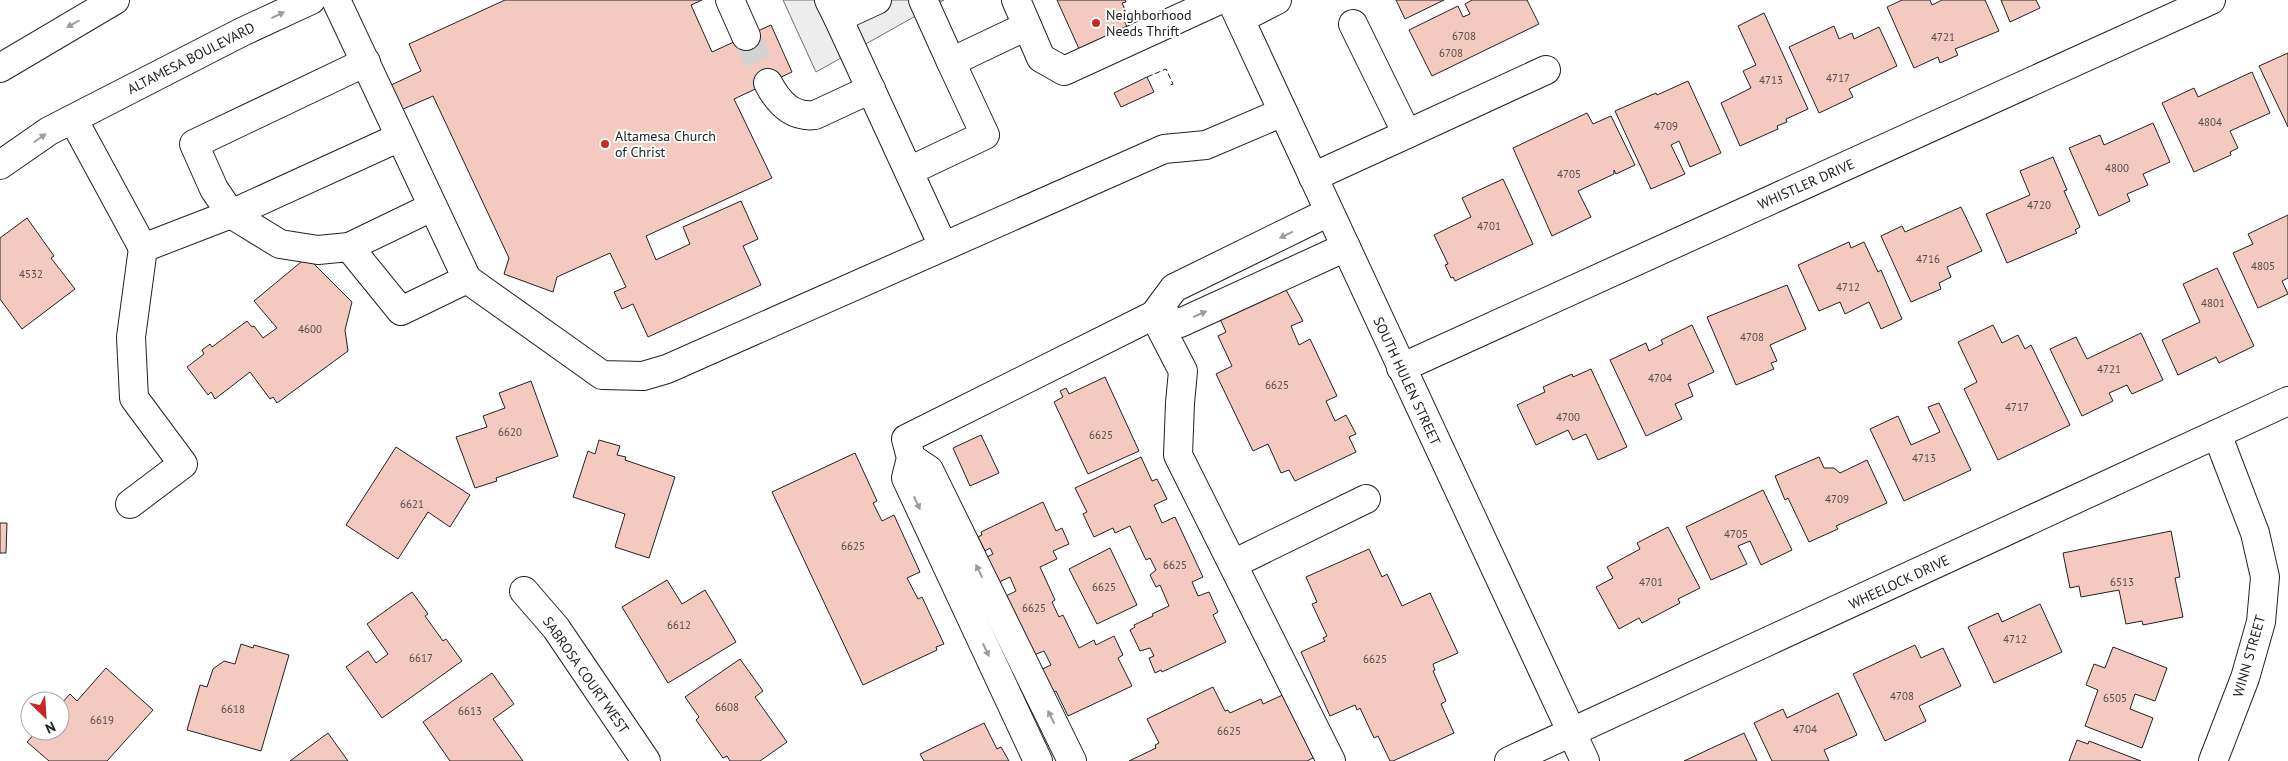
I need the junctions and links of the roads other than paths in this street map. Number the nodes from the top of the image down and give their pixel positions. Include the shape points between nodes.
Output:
1 (115, 0) edge
2 (311, 0) edge
3 (336, 0) edge
4 (730, 0) edge
5 (877, 0) edge
6 (923, 0) edge
7 (1016, 0) edge
8 (1220, 0) edge
9 (1277, 0) edge
10 (2212, 0) edge
11 (834, 9) edge
12 (1173, 9) edge
13 (1236, 9) edge
14 (1353, 24) dead end
15 (1027, 26) junction
16 (746, 36) tunnel mouth
17 (366, 62) junction
18 (951, 62) junction
19 (0, 68) edge
20 (1546, 70) dead end
21 (768, 83) tunnel mouth
22 (871, 89) junction
23 (1283, 112) junction
24 (73, 119) junction
25 (1407, 134) junction
26 (400, 137) junction
27 (0, 165) edge
28 (909, 171) junction
29 (1313, 177) junction
30 (432, 207) junction
31 (1329, 212) junction
32 (231, 214) junction
33 (944, 246) junction
34 (349, 247) junction
35 (1346, 247) junction
36 (143, 248) junction
37 (467, 279) junction
38 (1154, 315) junction
39 (1401, 368) junction
40 (2288, 401) edge
41 (2217, 434) junction
42 (911, 458) junction
43 (1366, 499) dead end
44 (130, 504) dead end
45 (1233, 564) junction
46 (524, 591) dead end
47 (1572, 731) junction
48 (646, 761) edge
49 (1038, 761) edge
50 (1072, 761) edge
51 (1331, 761) edge
52 (1509, 761) edge
53 (1585, 761) edge
54 (2213, 761) edge

1 -> 19 street
24 -> 2 street, ALTAMESA BOULEVARD
3 - 17 street
4 - 16 street
5 - 11 street
6 - 18 street
7 - 15 street
8 - 12 street
9 - 13 street
10 - 39 street, WHISTLER DRIVE
11 - 22 street
12 - 15 street via 1064,71 1042,58
13 - 23 street, SOUTH HULEN STREET
14 - 25 street
15 - 18 street
17 - 26 street
17 - 32 street via 194,144 214,189
18 - 28 street via 985,135
20 - 25 street
21 - 22 street via 787,109 805,116 815,115
22 - 28 street
23 - 29 street, SOUTH HULEN STREET
23 - 33 street via 1206,146 1164,149
27 -> 24 street, ALTAMESA BOULEVARD via 49,131
24 - 36 street
25 - 29 street
26 - 30 street
26 - 32 street
28 - 33 street
29 - 31 street, SOUTH HULEN STREET
30 - 34 street
30 - 37 street
31 - 35 street, SOUTH HULEN STREET
31 -> 38 street via 1174,288
32 - 34 street via 280,244 318,250
32 - 36 street
33 - 37 street via 667,369 643,376 602,375
34 - 37 street via 401,311
38 -> 35 street via 1180,323
35 - 39 street, SOUTH HULEN STREET
36 - 44 street via 131,337 134,398 183,464
38 - 42 street via 906,439
38 - 45 street via 1183,371 1178,455
39 - 47 street, SOUTH HULEN STREET
40 - 41 street, WHEELOCK DRIVE
41 - 47 street, WHEELOCK DRIVE
41 - 54 street, WINN STREET via 2255,533 2265,577 2261,622 2245,678
42 -> 49 street via 906,478
50 -> 42 street via 929,470
43 - 45 street
45 - 51 street
46 - 48 street, SABROSA COURT WEST via 556,628
47 - 52 street, WHEELOCK DRIVE
47 - 53 street, SOUTH HULEN STREET

